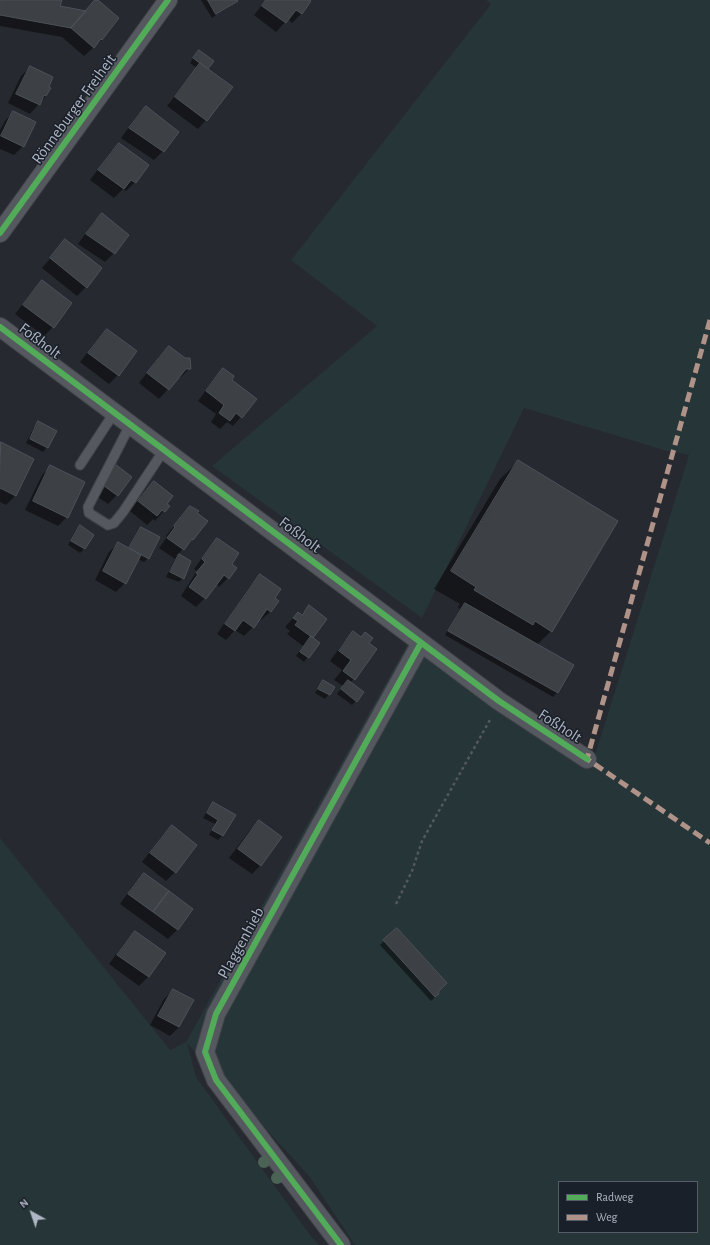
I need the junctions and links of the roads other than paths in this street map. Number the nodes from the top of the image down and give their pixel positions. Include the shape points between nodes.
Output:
1 (168, 0) edge
2 (0, 233) edge
3 (0, 327) edge
4 (114, 413) junction
5 (130, 425) junction
6 (164, 450) junction
7 (80, 465) dead end
8 (421, 643) junction
9 (587, 759) dead end
10 (341, 1245) edge

1 - 2 street, Rönneburger Freiheit
3 - 4 street, Foßholt
4 - 5 street, Foßholt
4 - 7 lane
5 - 6 street, Foßholt
5 - 6 lane via 88,508 89,513 108,525 114,523
6 - 8 street, Foßholt
8 - 9 street, Foßholt via 499,702
8 - 10 street, Plaggenhieb via 216,1014 205,1052 216,1080

